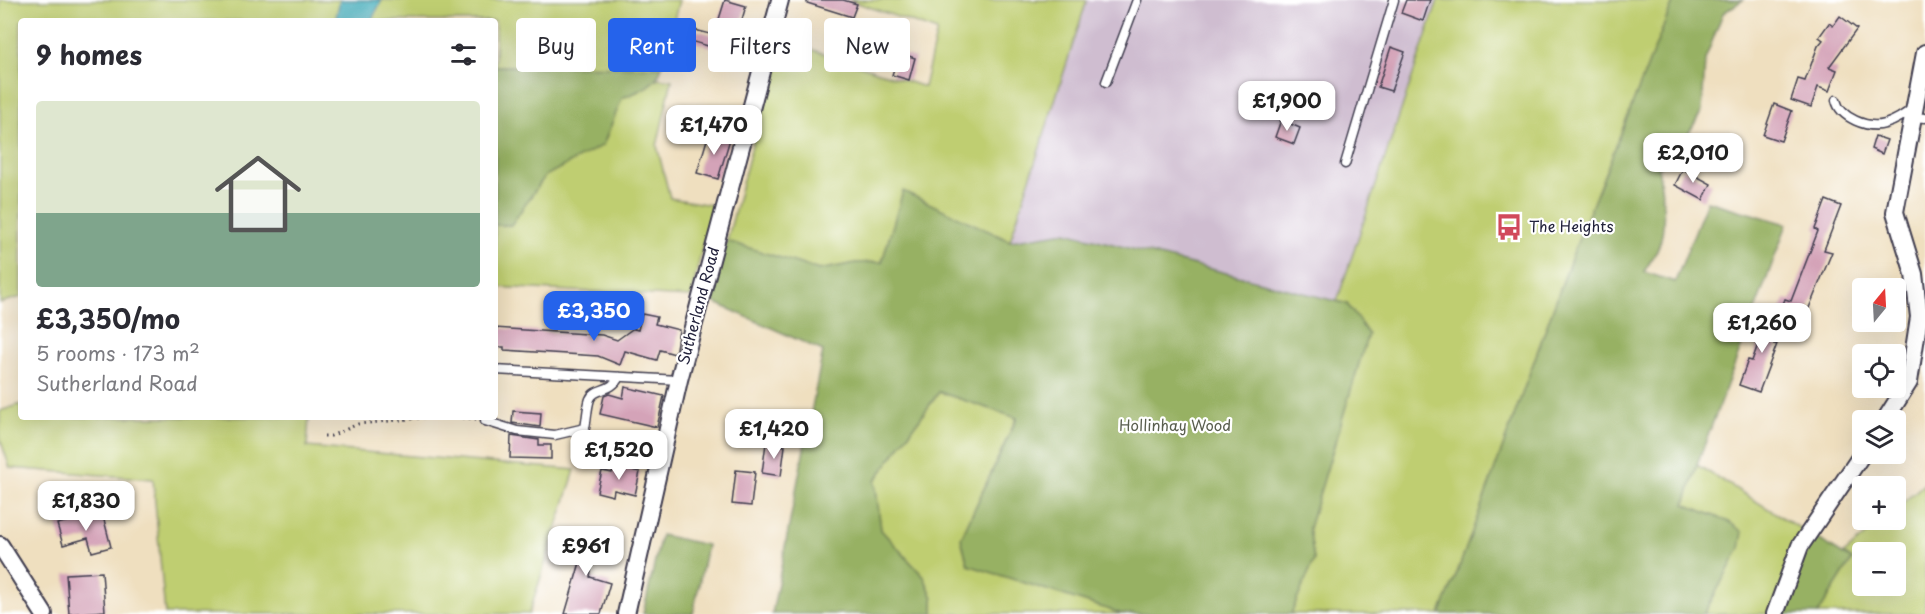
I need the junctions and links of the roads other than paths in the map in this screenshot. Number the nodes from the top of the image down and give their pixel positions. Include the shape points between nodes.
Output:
1 (780, 0) edge
2 (1137, 0) edge
3 (1394, 0) edge
4 (1925, 53) edge
5 (1106, 82) dead end
6 (1836, 100) dead end
7 (1917, 114) edge
8 (1345, 164) dead end
9 (498, 370) edge
10 (619, 377) junction
11 (679, 380) junction
12 (1891, 410) edge
13 (485, 421) road end
14 (1856, 464) edge
15 (0, 545) edge
16 (44, 614) edge
17 (626, 614) edge
18 (1775, 614) edge

1 - 11 street, Sutherland Road
2 - 5 lane
3 - 8 lane
4 - 7 street
6 - 7 lane via 1847,116 1879,126
7 - 12 street via 1895,212 1914,274 1919,317 1909,382
9 - 10 lane
10 - 11 lane
10 - 13 lane via 613,387 594,393 589,400 585,428 555,435 518,431
11 - 17 street, Sutherland Road
14 - 18 street via 1800,546
15 - 16 street

